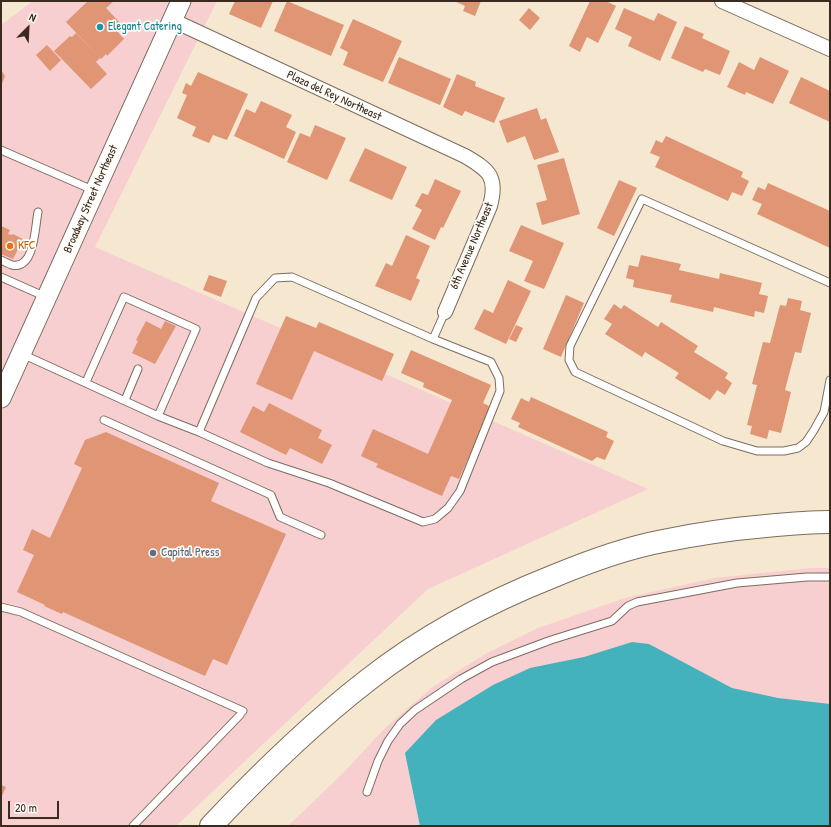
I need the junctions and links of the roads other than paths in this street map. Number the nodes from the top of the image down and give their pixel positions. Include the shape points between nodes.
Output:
1 (181, 1) edge
2 (722, 1) edge
3 (172, 20) junction
4 (830, 49) edge
5 (1, 150) edge
6 (492, 178) joint
7 (95, 191) junction
8 (38, 212) dead end
9 (1, 260) edge
10 (1, 276) edge
11 (830, 283) edge
12 (47, 297) junction
13 (445, 312) joint
14 (433, 339) junction
15 (21, 354) junction
16 (138, 369) dead end
17 (830, 380) edge
18 (86, 382) junction
19 (1, 398) edge
20 (125, 400) junction
21 (158, 416) junction
22 (104, 420) dead end
23 (199, 432) junction
24 (830, 522) edge
25 (321, 536) dead end
26 (830, 577) edge
27 (1, 607) edge
28 (367, 792) dead end
29 (133, 826) edge
30 (211, 826) edge

1 - 3 main road, Broadway Street Northeast
2 - 4 street
3 - 6 street, Plaza del Rey Northeast via 465,156 480,165
3 - 7 main road, Broadway Street Northeast
5 - 7 lane
6 - 13 street, 6th Avenue Northeast via 494,192 490,206
7 - 12 main road, Broadway Street Northeast
8 - 9 lane via 32,249 26,260 17,266
10 - 12 lane
11 - 17 lane via 642,199 570,346 568,360 574,372 723,441 757,451 784,451 798,448 806,442 824,412
12 - 15 main road, Broadway Street Northeast
13 - 14 lane
14 - 23 lane via 292,277 275,278 256,298
14 - 23 lane via 491,362 499,378 500,391 460,491 448,508 435,519 423,522 329,483 268,463
15 - 18 lane
15 - 19 main road, Broadway Street Northeast
16 - 20 lane
18 - 20 lane
18 - 21 lane via 124,298 196,329
20 - 21 lane
21 - 23 lane
22 - 25 lane via 272,495 280,517
24 - 30 highway via 734,529 662,541 592,560 474,611 369,679 321,718
26 - 28 lane via 737,583 638,602 628,606 612,621 492,662 415,710 400,724 378,761
27 - 29 lane via 21,612 241,713

